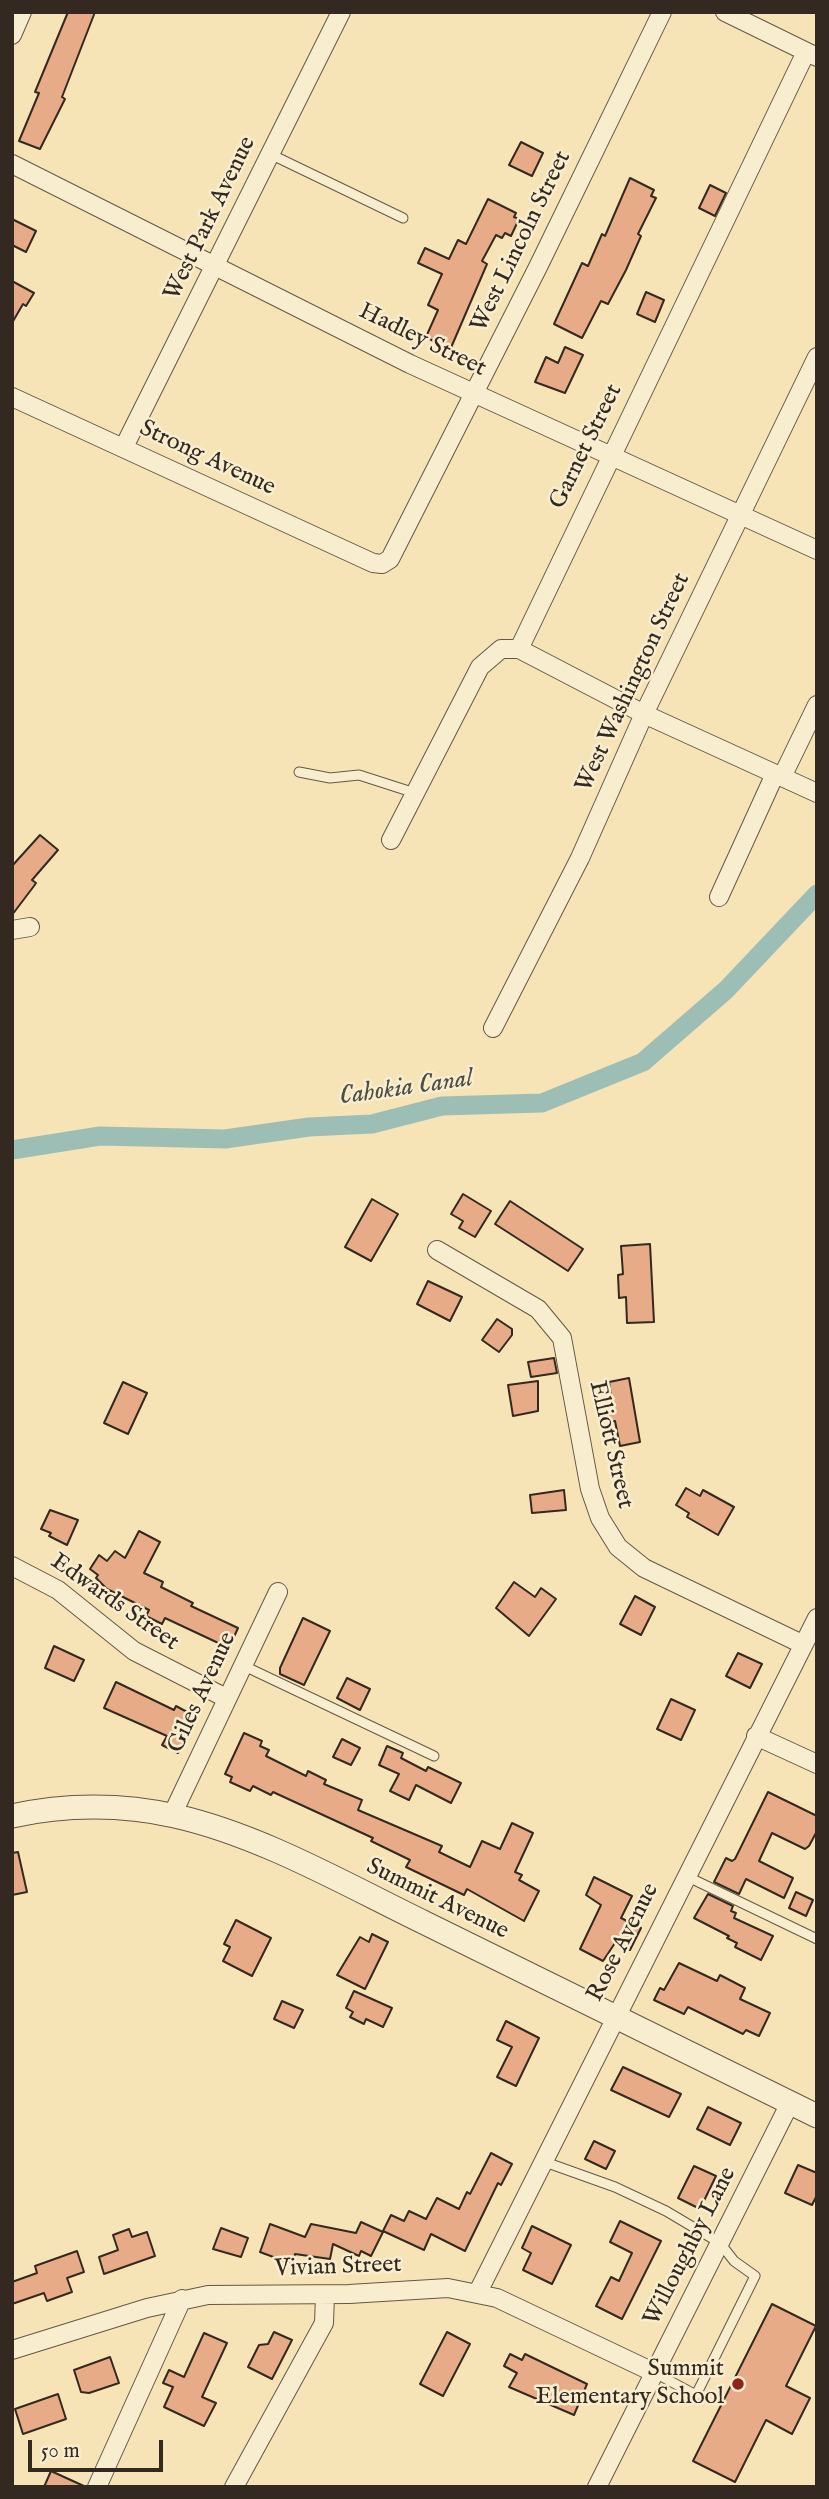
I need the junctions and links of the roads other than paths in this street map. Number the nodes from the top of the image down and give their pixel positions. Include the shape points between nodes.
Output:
1 (22, 12) edge
2 (341, 12) edge
3 (662, 12) edge
4 (725, 12) edge
5 (12, 34) edge
6 (812, 55) edge
7 (270, 154) junction
8 (12, 164) edge
9 (403, 218) dead end
10 (215, 265) junction
11 (817, 357) edge
12 (474, 394) junction
13 (12, 397) edge
14 (124, 447) junction
15 (610, 455) junction
16 (742, 515) junction
17 (817, 550) edge
18 (382, 564) joint
19 (519, 649) junction
20 (817, 705) edge
21 (644, 714) junction
22 (299, 772) dead end
23 (778, 776) junction
24 (415, 793) junction
25 (817, 793) edge
26 (391, 840) dead end
27 (719, 897) dead end
28 (493, 1028) dead end
29 (437, 1250) dead end
30 (12, 1566) edge
31 (278, 1592) dead end
32 (817, 1618) edge
33 (809, 1648) edge
34 (242, 1665) junction
35 (226, 1698) junction
36 (756, 1736) junction
37 (434, 1756) dead end
38 (817, 1764) edge
39 (172, 1815) junction
40 (12, 1816) edge
41 (686, 1876) junction
42 (817, 1939) edge
43 (614, 2017) junction
44 (790, 2103) junction
45 (817, 2116) edge
46 (545, 2162) junction
47 (720, 2243) junction
48 (478, 2292) junction
49 (325, 2295) junction
50 (182, 2299) junction
51 (12, 2350) edge
52 (655, 2373) junction
53 (97, 2487) edge
54 (234, 2487) edge
55 (597, 2487) edge

1 - 5 street
2 - 7 street, West Park Avenue
3 - 12 street, West Lincoln Street
4 - 6 street
6 - 15 street, Garnet Street
7 - 9 lane
7 - 10 street, West Park Avenue
8 - 10 street, Hadley Street
10 - 12 street, Hadley Street
10 - 14 street, West Park Avenue
11 - 16 street, West Washington Street
12 - 15 street, Hadley Street
12 - 18 street, West Lincoln Street via 390,559
13 - 14 street, Strong Avenue
14 - 18 street, Strong Avenue via 373,564
15 - 16 street, Hadley Street
15 - 19 street, Garnet Street
16 - 17 street, Hadley Street
16 - 21 street, West Washington Street
19 - 21 street
19 - 24 street via 501,649 480,667
20 - 23 street
21 - 23 street
21 - 28 street, West Washington Street via 580,858
22 - 24 lane via 330,778 359,775
23 - 25 street
23 - 27 street
24 - 26 street
29 - 33 street, Elliott Street via 538,1309 562,1338 590,1489 600,1518 618,1547 644,1568
30 - 35 street, Edwards Street via 58,1590 134,1651
31 - 34 street, Giles Avenue
32 - 33 street, Rose Avenue
33 - 36 street, Rose Avenue
34 - 35 street, Giles Avenue
34 - 37 lane
35 - 39 street, Giles Avenue
36 - 38 street
36 - 41 street, Rose Avenue
39 - 40 street, Summit Avenue via 91,1807
39 - 43 street, Summit Avenue via 237,1835 351,1886
41 - 42 lane
41 - 43 street, Rose Avenue
43 - 44 street, Summit Avenue
43 - 46 street, Rose Avenue
44 - 45 street, Summit Avenue
44 - 47 street, Willoughby Lane
46 - 47 lane via 626,2192
46 - 48 street, Rose Avenue
47 - 52 street, Willoughby Lane
47 - 52 lane via 755,2276 696,2395
48 - 49 street, Vivian Street via 448,2288
48 - 52 street, Vivian Street
49 - 50 street, Vivian Street
49 - 54 street via 324,2323
50 - 51 street, Vivian Street
50 - 53 street
52 - 55 street, Willoughby Lane

